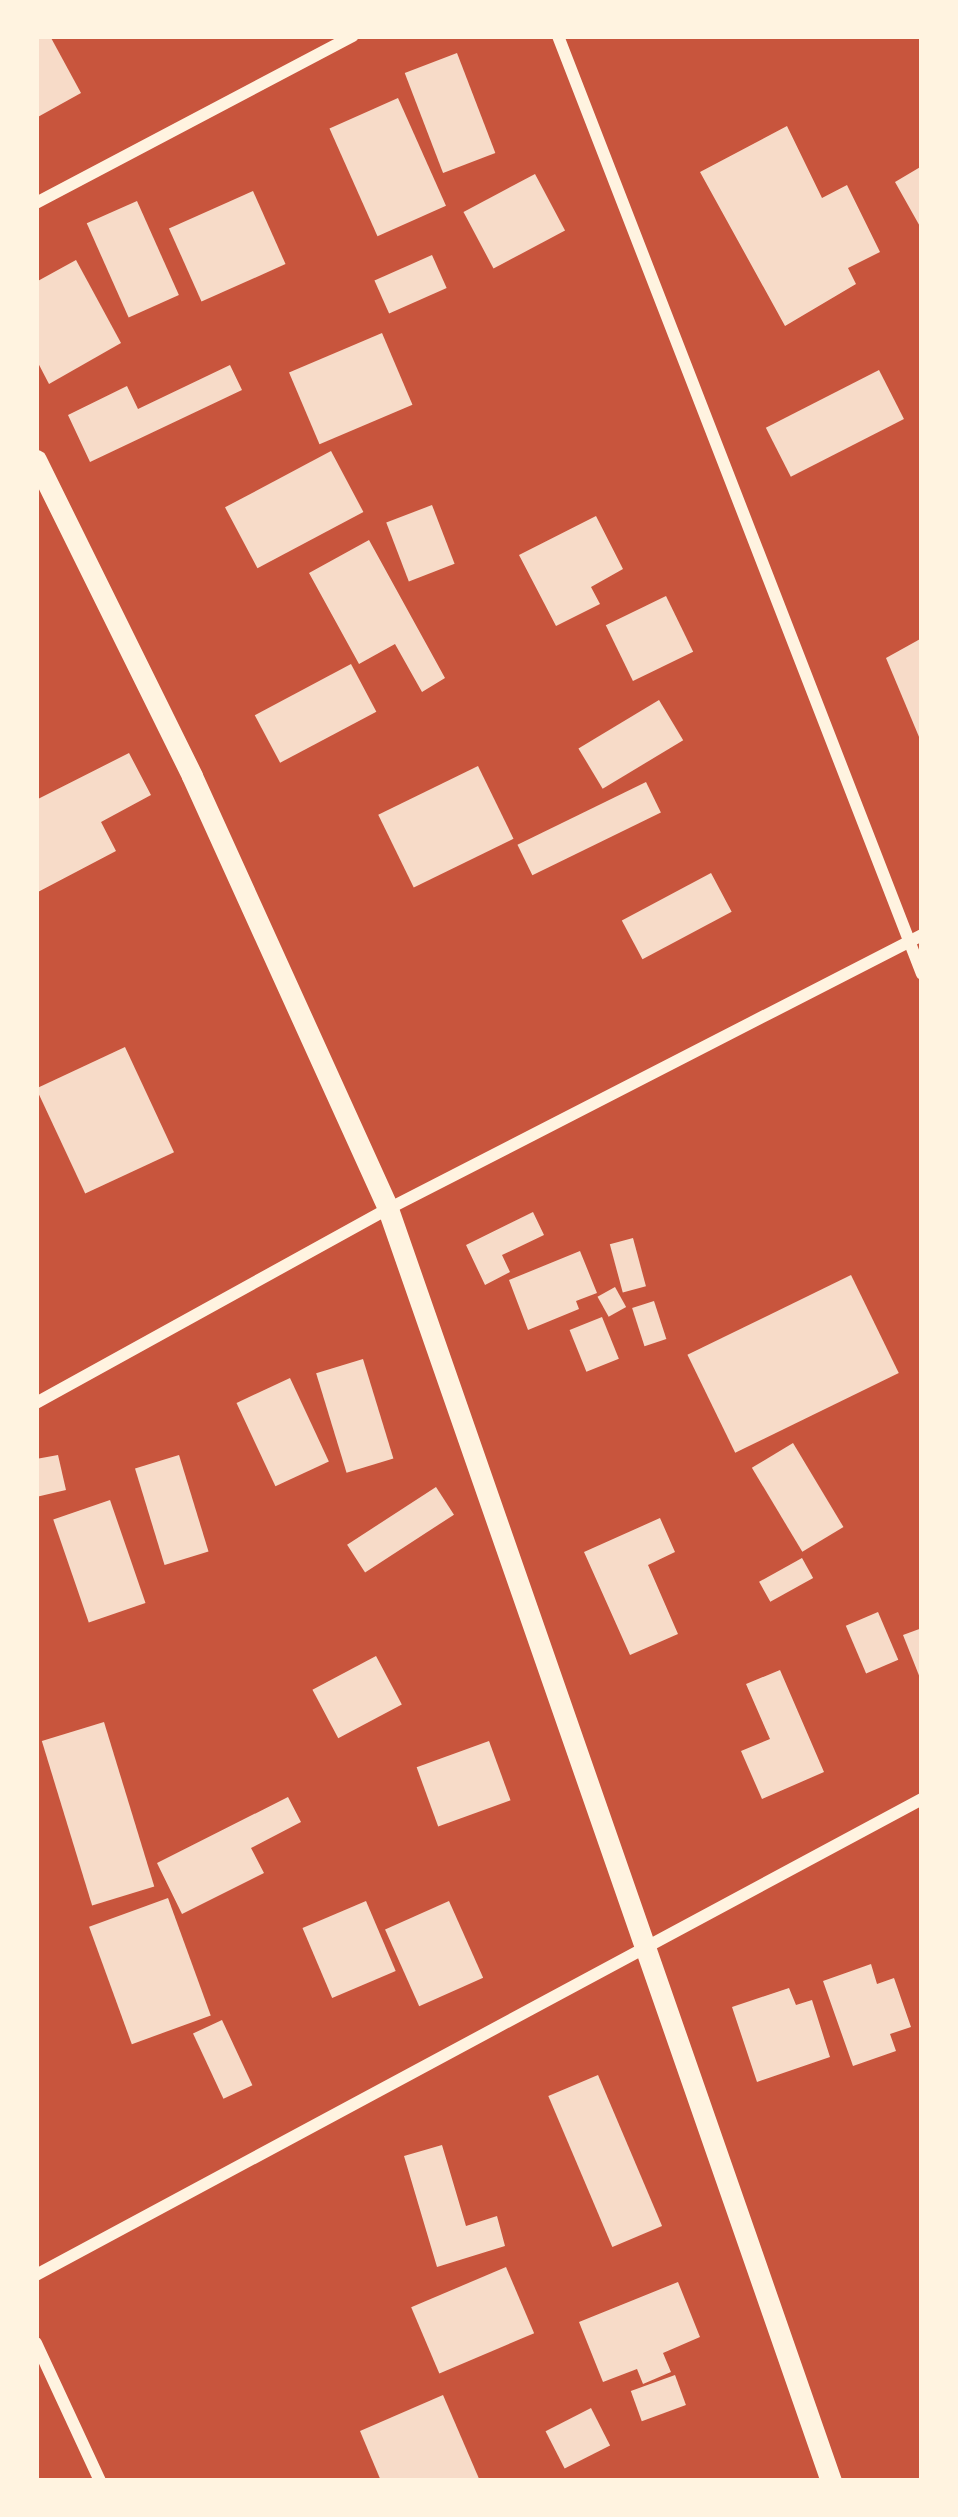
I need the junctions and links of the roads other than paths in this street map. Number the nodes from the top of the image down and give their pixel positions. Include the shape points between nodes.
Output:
1 (353, 36) edge
2 (558, 36) edge
3 (36, 202) edge
4 (36, 460) edge
5 (922, 934) edge
6 (908, 942) junction
7 (922, 974) edge
8 (388, 1209) junction
9 (36, 1403) edge
10 (922, 1799) edge
11 (640, 1947) junction
12 (36, 2275) edge
13 (36, 2343) edge
14 (100, 2481) edge
15 (831, 2481) edge

1 - 3 street
2 - 6 street
4 - 8 street via 192,776
5 - 6 street
6 - 7 street
6 - 8 street
8 - 9 street
8 - 11 street
10 - 11 street
11 - 12 street
11 - 15 street
13 - 14 street

